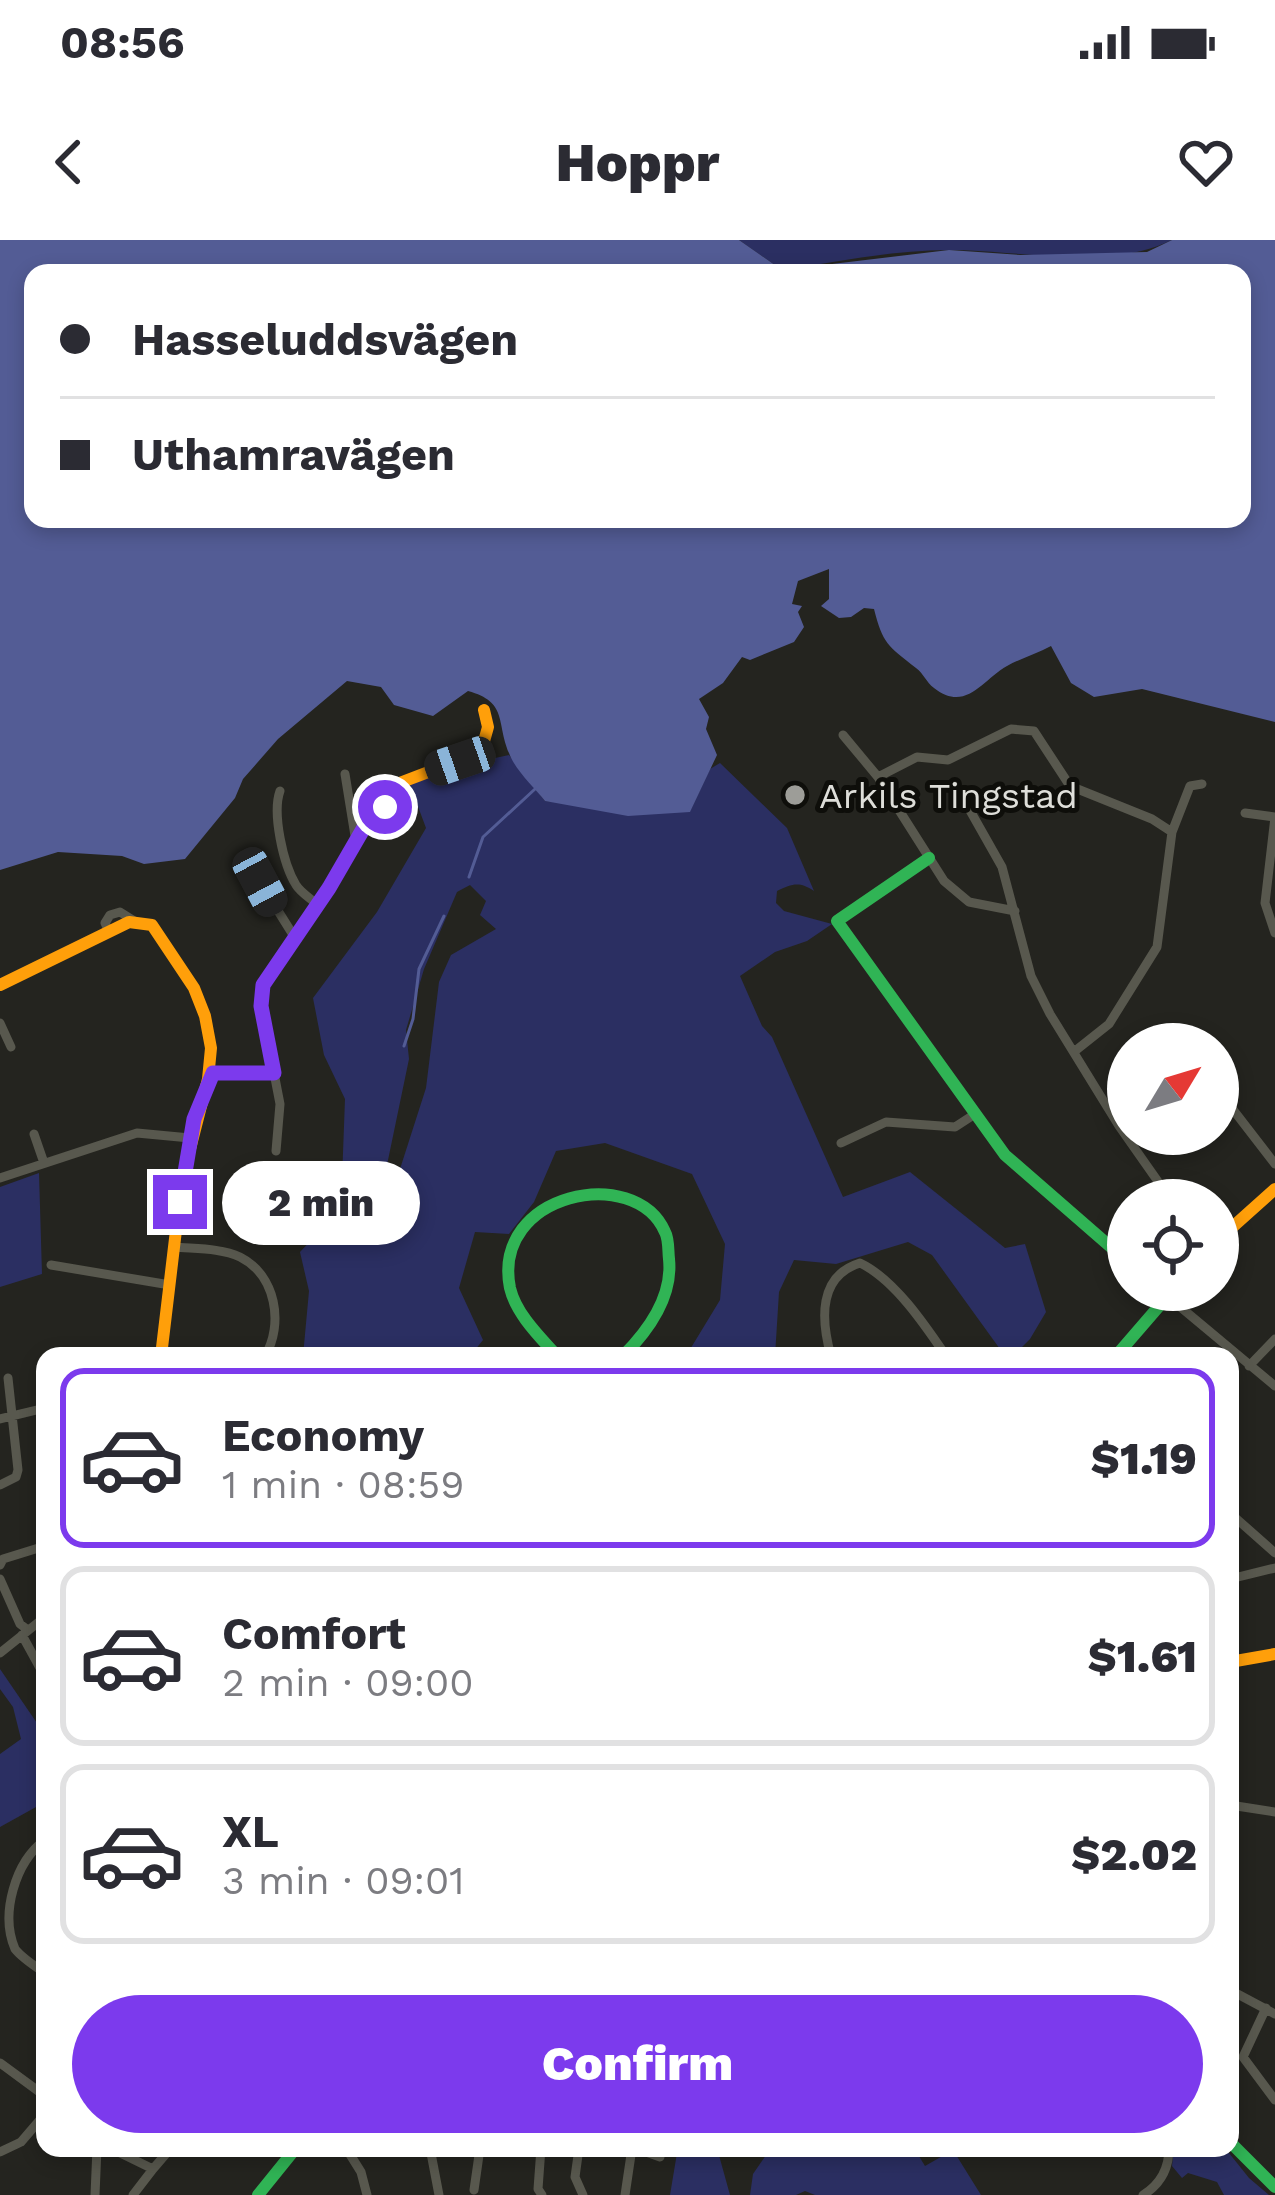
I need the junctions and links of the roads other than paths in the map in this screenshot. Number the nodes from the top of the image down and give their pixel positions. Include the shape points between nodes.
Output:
1 (484, 710) dead end
2 (843, 735) dead end
3 (345, 774) dead end
4 (878, 777) junction
5 (1202, 784) dead end
6 (280, 791) dead end
7 (959, 791) dead end
8 (1245, 813) dead end
9 (1275, 818) edge
10 (1172, 832) junction
11 (356, 842) junction
12 (929, 858) junction
13 (260, 882) dead end
14 (318, 905) junction
15 (1015, 911) junction
16 (1275, 933) edge
17 (295, 938) junction
18 (0, 986) edge
19 (0, 1023) edge
20 (11, 1047) dead end
21 (1075, 1051) junction
22 (213, 1073) junction
23 (274, 1073) junction
24 (975, 1114) junction
25 (1239, 1116) edge
26 (34, 1134) dead end
27 (190, 1138) junction
28 (842, 1143) dead end
29 (276, 1151) dead end
30 (44, 1162) junction
31 (1275, 1164) edge
32 (0, 1178) edge
33 (1156, 1179) edge
34 (1275, 1189) edge
35 (1239, 1221) edge
36 (1107, 1244) edge
37 (174, 1247) junction
38 (51, 1265) dead end
39 (170, 1286) junction
40 (1152, 1311) edge
41 (1188, 1311) edge
42 (1275, 1339) edge
43 (162, 1347) edge
44 (269, 1347) edge
45 (549, 1347) edge
46 (632, 1347) edge
47 (828, 1347) edge
48 (939, 1347) edge
49 (1123, 1347) edge
50 (1228, 1347) edge
51 (1239, 1357) edge
52 (1249, 1366) junction
53 (8, 1378) dead end
54 (1275, 1386) edge
55 (36, 1409) edge
56 (14, 1413) junction
57 (0, 1419) edge
58 (0, 1485) edge
59 (1239, 1521) edge
60 (36, 1549) edge
61 (1275, 1553) edge
62 (0, 1564) edge
63 (1275, 1568) edge
64 (1239, 1577) edge
65 (0, 1579) edge
66 (36, 1624) edge
67 (25, 1632) junction
68 (0, 1653) edge
69 (1275, 1654) edge
70 (36, 1657) edge
71 (1239, 1660) edge
72 (1239, 1805) edge
73 (1275, 1811) edge
74 (36, 1847) edge
75 (36, 1966) edge
76 (1239, 1995) edge
77 (1271, 2011) edge
78 (0, 2063) edge
79 (36, 2089) edge
80 (1275, 2100) edge
81 (36, 2124) edge
82 (1239, 2151) edge
83 (0, 2152) edge
84 (97, 2157) edge
85 (128, 2157) edge
86 (163, 2157) edge
87 (289, 2157) edge
88 (352, 2157) edge
89 (432, 2157) edge
90 (479, 2157) edge
91 (541, 2157) edge
92 (577, 2157) edge
93 (632, 2157) edge
94 (1168, 2157) edge
95 (153, 2169) junction
96 (1275, 2187) edge
97 (474, 2190) dead end
98 (539, 2194) edge
99 (95, 2195) edge
100 (133, 2195) edge
101 (258, 2195) edge
102 (367, 2195) edge
103 (439, 2195) edge
104 (583, 2195) edge
105 (625, 2195) edge
106 (1143, 2195) edge

1 - 11 street via 481,752 389,787 385,807 373,812
2 - 4 street
3 - 11 street
4 - 10 street via 917,757 948,760 1011,729 1034,731 1070,786
4 - 12 street
5 - 10 street via 1190,785
6 - 14 street via 276,823 296,886
7 - 15 street via 989,838
8 - 9 street
9 - 16 street via 1265,903
10 - 21 street via 1157,947 1109,1024
11 - 14 street
12 - 15 street via 958,896
12 - 24 street via 837,920
13 - 17 street
14 - 17 street
15 - 21 street via 1031,976
17 - 23 street via 263,985
18 - 22 street via 129,922 152,925 200,1005
19 - 20 street
21 - 33 street
22 - 23 street
22 - 27 street
23 - 29 street
24 - 28 street via 955,1127 886,1122
24 - 36 street via 1005,1155
25 - 31 street
26 - 30 street
27 - 30 street via 137,1133
27 - 37 street
30 - 32 street
34 - 35 street
37 - 39 street
37 - 44 street via 224,1252 259,1273 275,1308
38 - 39 street
39 - 43 street
40 - 49 street
41 - 50 street
42 - 52 street
45 - 46 street via 509,1286 508,1257 537,1211 560,1197 589,1195 629,1199 667,1230 667,1295
47 - 48 street via 824,1304 832,1280 860,1263
51 - 52 street
52 - 54 street
53 - 56 street
55 - 56 street
56 - 57 street
56 - 58 street via 18,1471
59 - 61 street
60 - 62 street
63 - 64 street
65 - 67 street
66 - 67 street
67 - 68 street
67 - 70 street
69 - 71 street
72 - 73 street
74 - 75 street via 14,1874 6,1916 14,1948
76 - 77 street
77 - 80 street via 1243,2057
78 - 79 street
81 - 83 street
82 - 96 street
84 - 99 street
85 - 95 street
86 - 95 street
87 - 101 street
88 - 102 street
89 - 103 street
90 - 97 street
91 - 98 street
92 - 104 street via 574,2177
93 - 105 street
94 - 106 street via 1157,2187
95 - 100 street

